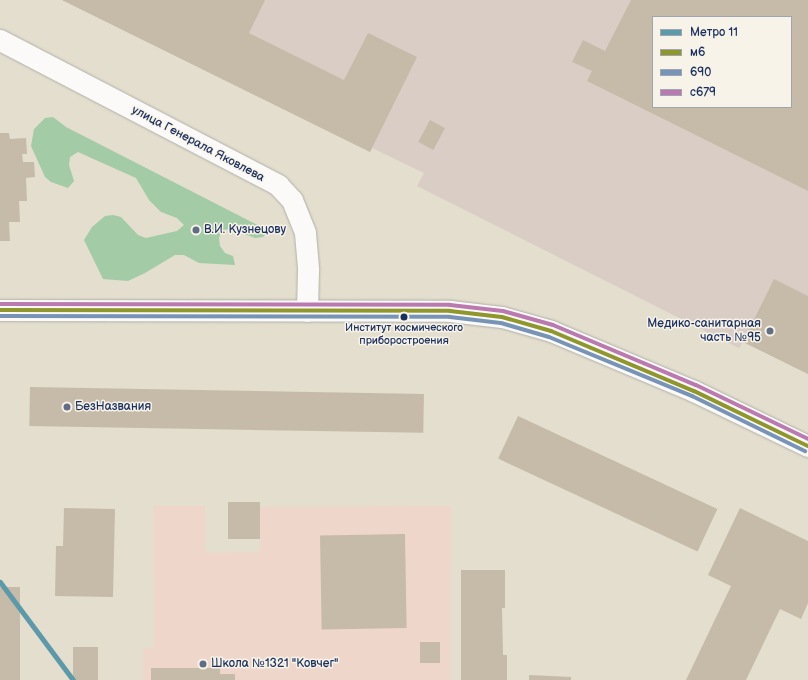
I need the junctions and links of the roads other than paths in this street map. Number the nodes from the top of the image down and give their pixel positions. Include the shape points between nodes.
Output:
1 (0, 40) edge
2 (0, 310) edge
3 (308, 311) junction
4 (808, 446) edge

1 - 3 street, улица Генерала Яковлева via 278,185 292,200 305,233
2 - 3 street
3 - 4 street via 450,311 502,317 551,331 694,391

